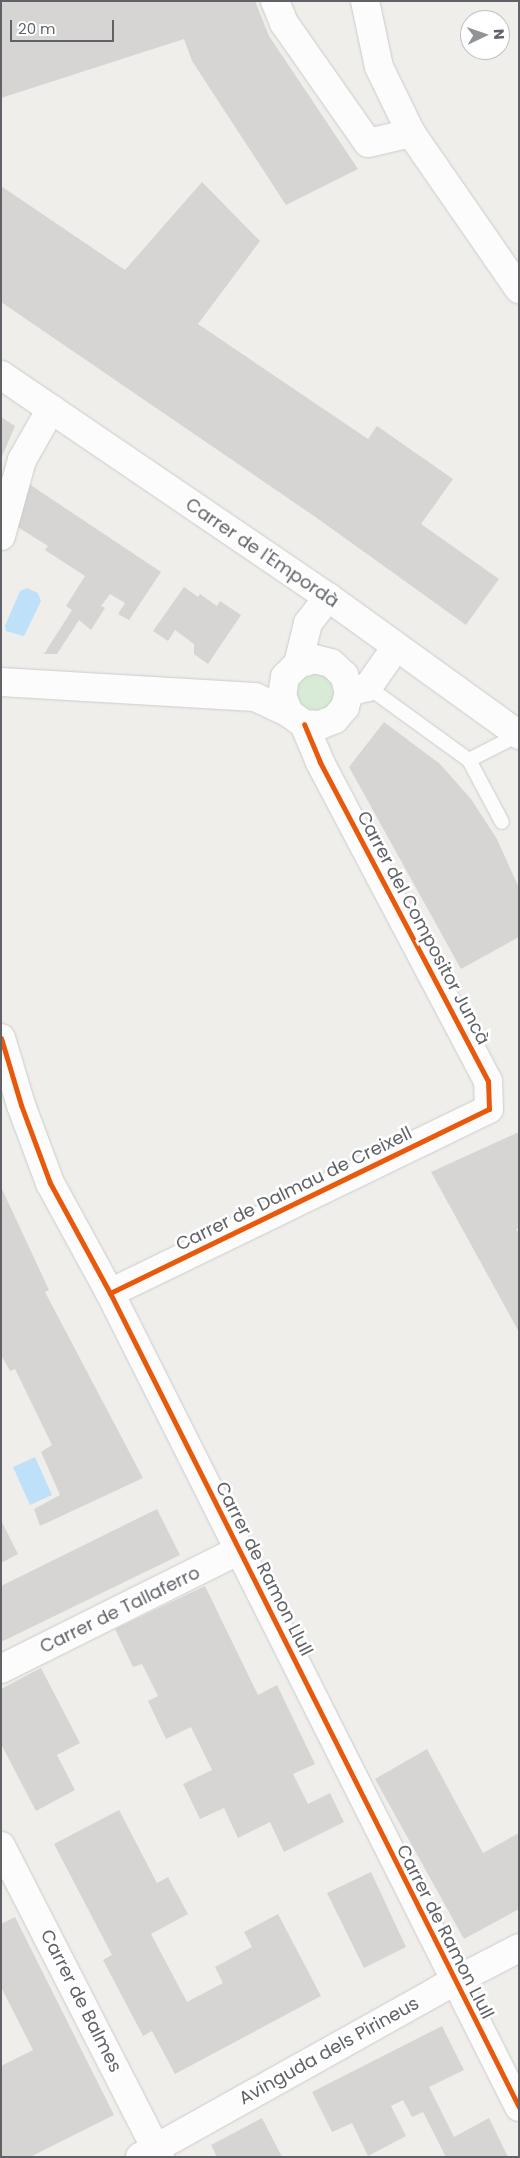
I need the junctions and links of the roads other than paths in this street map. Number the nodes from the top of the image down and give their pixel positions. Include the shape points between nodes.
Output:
1 (275, 1) edge
2 (365, 1) edge
3 (411, 132) junction
4 (519, 289) edge
5 (1, 375) edge
6 (51, 409) junction
7 (1, 536) edge
8 (328, 597) junction
9 (396, 647) junction
10 (291, 671) junction
11 (1, 682) edge
12 (358, 689) junction
13 (255, 697) junction
14 (304, 721) junction
15 (518, 735) edge
16 (469, 760) junction
17 (502, 822) dead end
18 (1, 1038) edge
19 (489, 1109) joint
20 (110, 1293) junction
21 (240, 1550) junction
22 (1, 1669) edge
23 (1, 1846) edge
24 (519, 1948) edge
25 (455, 1981) junction
26 (519, 2107) edge
27 (152, 2154) edge

1 - 3 street via 284,24 368,143
2 - 3 street via 379,67
3 - 4 street
5 - 6 street, Carrer de l'Empordà
6 - 7 street via 22,460
6 - 8 street, Carrer de l'Empordà
8 - 9 street, Carrer de l'Empordà
8 - 10 street via 308,623
9 - 12 street
9 - 15 street, Carrer de l'Empordà
10 - 12 street via 314,659 331,663
10 - 13 street
10 - 14 street via 282,696
11 - 13 street
12 - 14 street via 334,719
12 - 16 lane
13 - 14 street
14 - 19 street, Carrer del Compositor Juncà via 320,762 488,1082
15 - 16 lane
16 - 17 lane
18 - 20 street, Carrer de Ramon Llull via 21,1105 50,1183
19 - 20 street, Carrer de Dalmau de Creixell
20 - 21 street, Carrer de Ramon Llull
21 - 22 street, Carrer de Tallaferro
21 - 25 street, Carrer de Ramon Llull
23 - 27 street, Carrer de Balmes via 144,2123
24 - 25 street, Avinguda dels Pirineus
25 - 26 street, Carrer de Ramon Llull
25 - 27 street, Avinguda dels Pirineus

